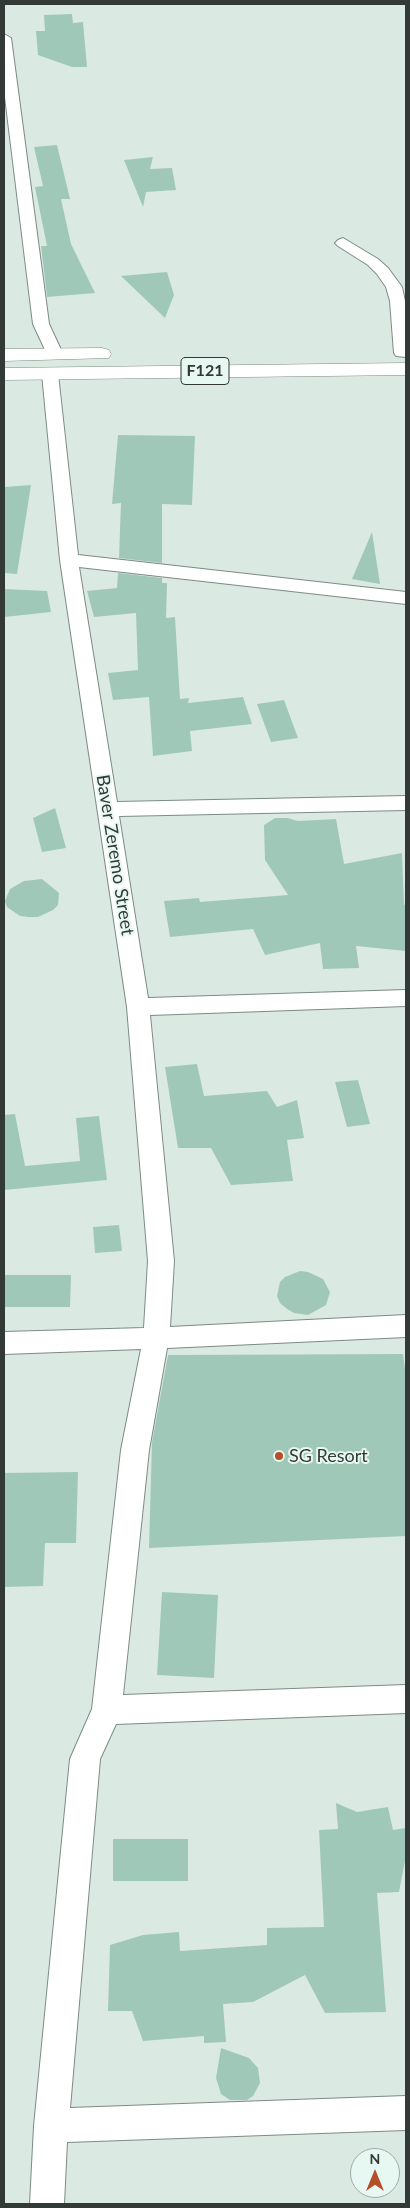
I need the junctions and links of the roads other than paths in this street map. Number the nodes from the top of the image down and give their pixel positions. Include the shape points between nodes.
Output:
1 (4, 38) edge
2 (343, 243) dead end
3 (252, 353) dead end
4 (124, 354) dead end
5 (4, 355) edge
6 (405, 358) edge
7 (53, 364) junction
8 (4, 374) edge
9 (69, 560) junction
10 (406, 598) edge
11 (406, 802) edge
12 (108, 809) junction
13 (406, 998) edge
14 (138, 1007) junction
15 (406, 1326) edge
16 (156, 1338) junction
17 (4, 1343) edge
18 (406, 1699) edge
19 (107, 1710) junction
20 (406, 2113) edge
21 (51, 2126) junction
22 (47, 2204) edge

1 - 7 street, Baver Zeremo Street via 18,199 41,324
2 - 6 street via 373,262 394,287
3 - 6 main road, F121
4 - 7 main road, F121
5 - 7 main road, F121
6 - 7 main road, F121
7 - 8 main road, F121
7 - 9 street, Baver Zeremo Street
9 - 10 street
9 - 12 street, Baver Zeremo Street
11 - 12 street
12 - 14 street, Baver Zeremo Street
13 - 14 street
14 - 16 street, Baver Zeremo Street via 161,1261
15 - 16 street
16 - 17 street
16 - 19 street, Baver Zeremo Street via 136,1450
18 - 19 street
19 - 21 street, Baver Zeremo Street via 85,1759
20 - 21 street
21 - 22 street, Baver Zeremo Street

